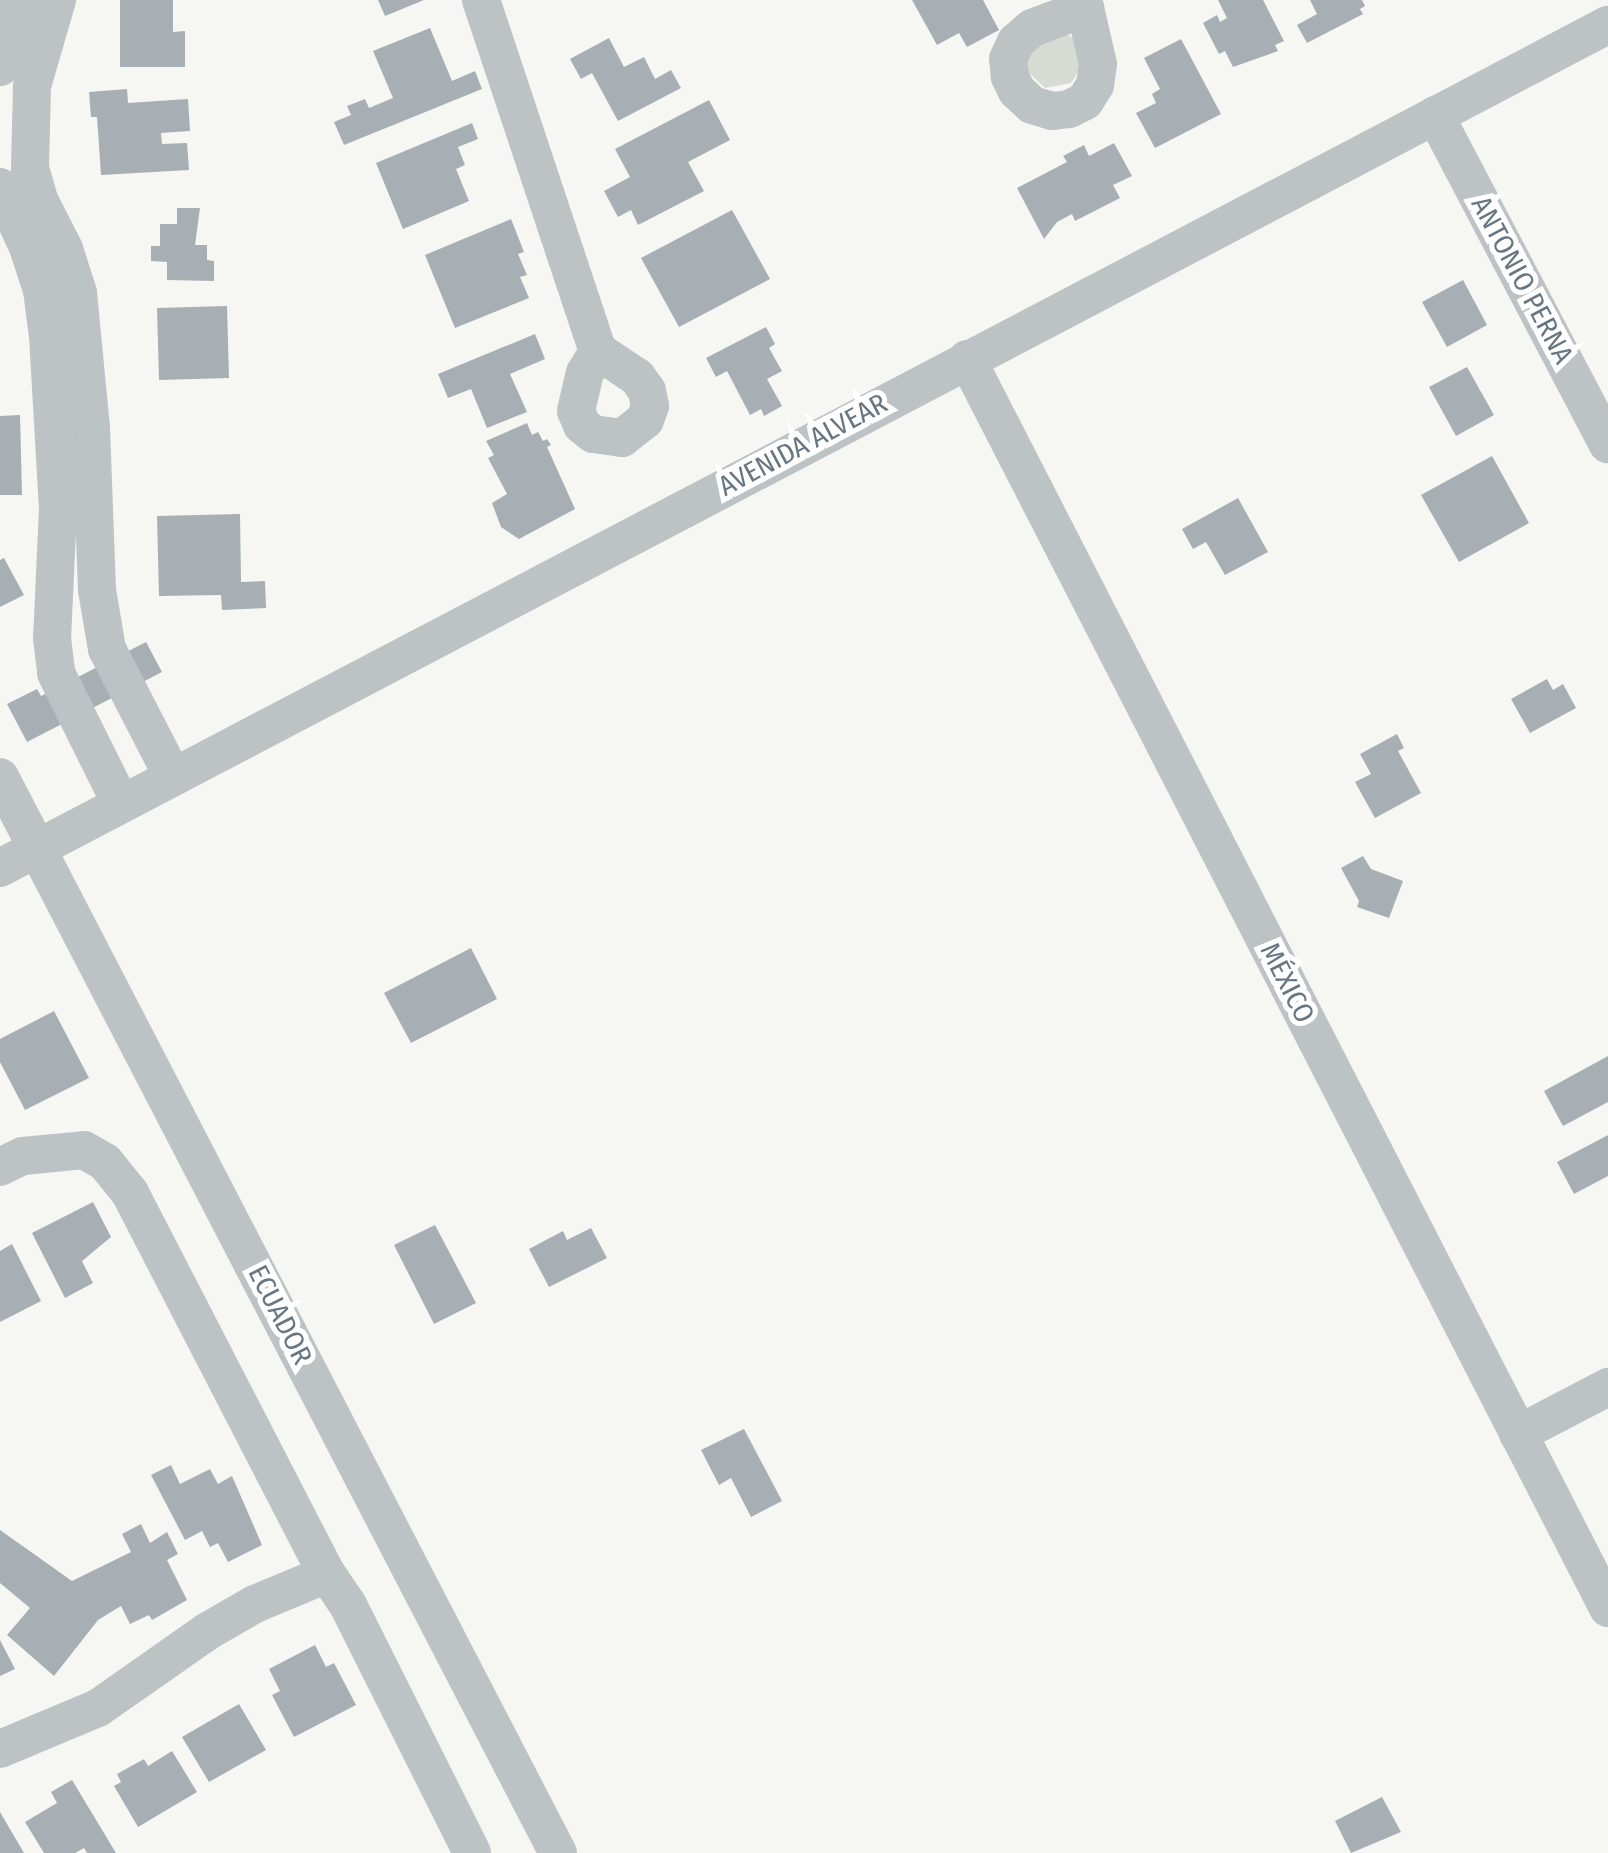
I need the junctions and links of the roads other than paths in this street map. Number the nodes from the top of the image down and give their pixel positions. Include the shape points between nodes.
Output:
1 (20, 0) edge
2 (57, 0) edge
3 (482, 0) edge
4 (1608, 24) edge
5 (0, 68) edge
6 (1435, 115) junction
7 (0, 187) edge
8 (598, 351) dead end
9 (967, 359) junction
10 (1608, 444) edge
11 (0, 777) edge
12 (174, 777) junction
13 (121, 804) junction
14 (38, 848) junction
15 (0, 868) edge
16 (0, 1168) edge
17 (1608, 1386) edge
18 (1518, 1434) junction
19 (327, 1574) junction
20 (1608, 1608) edge
21 (0, 1749) edge
22 (472, 1853) edge
23 (558, 1853) edge

1 - 5 street
2 - 12 street via 32,86 30,168 78,292 106,649
3 - 8 street
4 - 6 street, AVENIDA ALVEAR
6 - 9 street, AVENIDA ALVEAR
6 - 10 street, ANTONIO PERNA
7 - 13 street via 32,261 48,336 58,508 56,672
9 - 12 street, AVENIDA ALVEAR
9 - 18 street, MÉXICO
11 - 14 street, ECUADOR
12 - 13 street, AVENIDA ALVEAR
13 - 14 street, AVENIDA ALVEAR
14 - 15 street, AVENIDA ALVEAR
14 - 23 street, ECUADOR
16 - 19 street via 23,1156 84,1150 105,1162 130,1194
17 - 18 street
18 - 20 street, MÉXICO
19 - 21 street via 208,1631 98,1708
19 - 22 street

